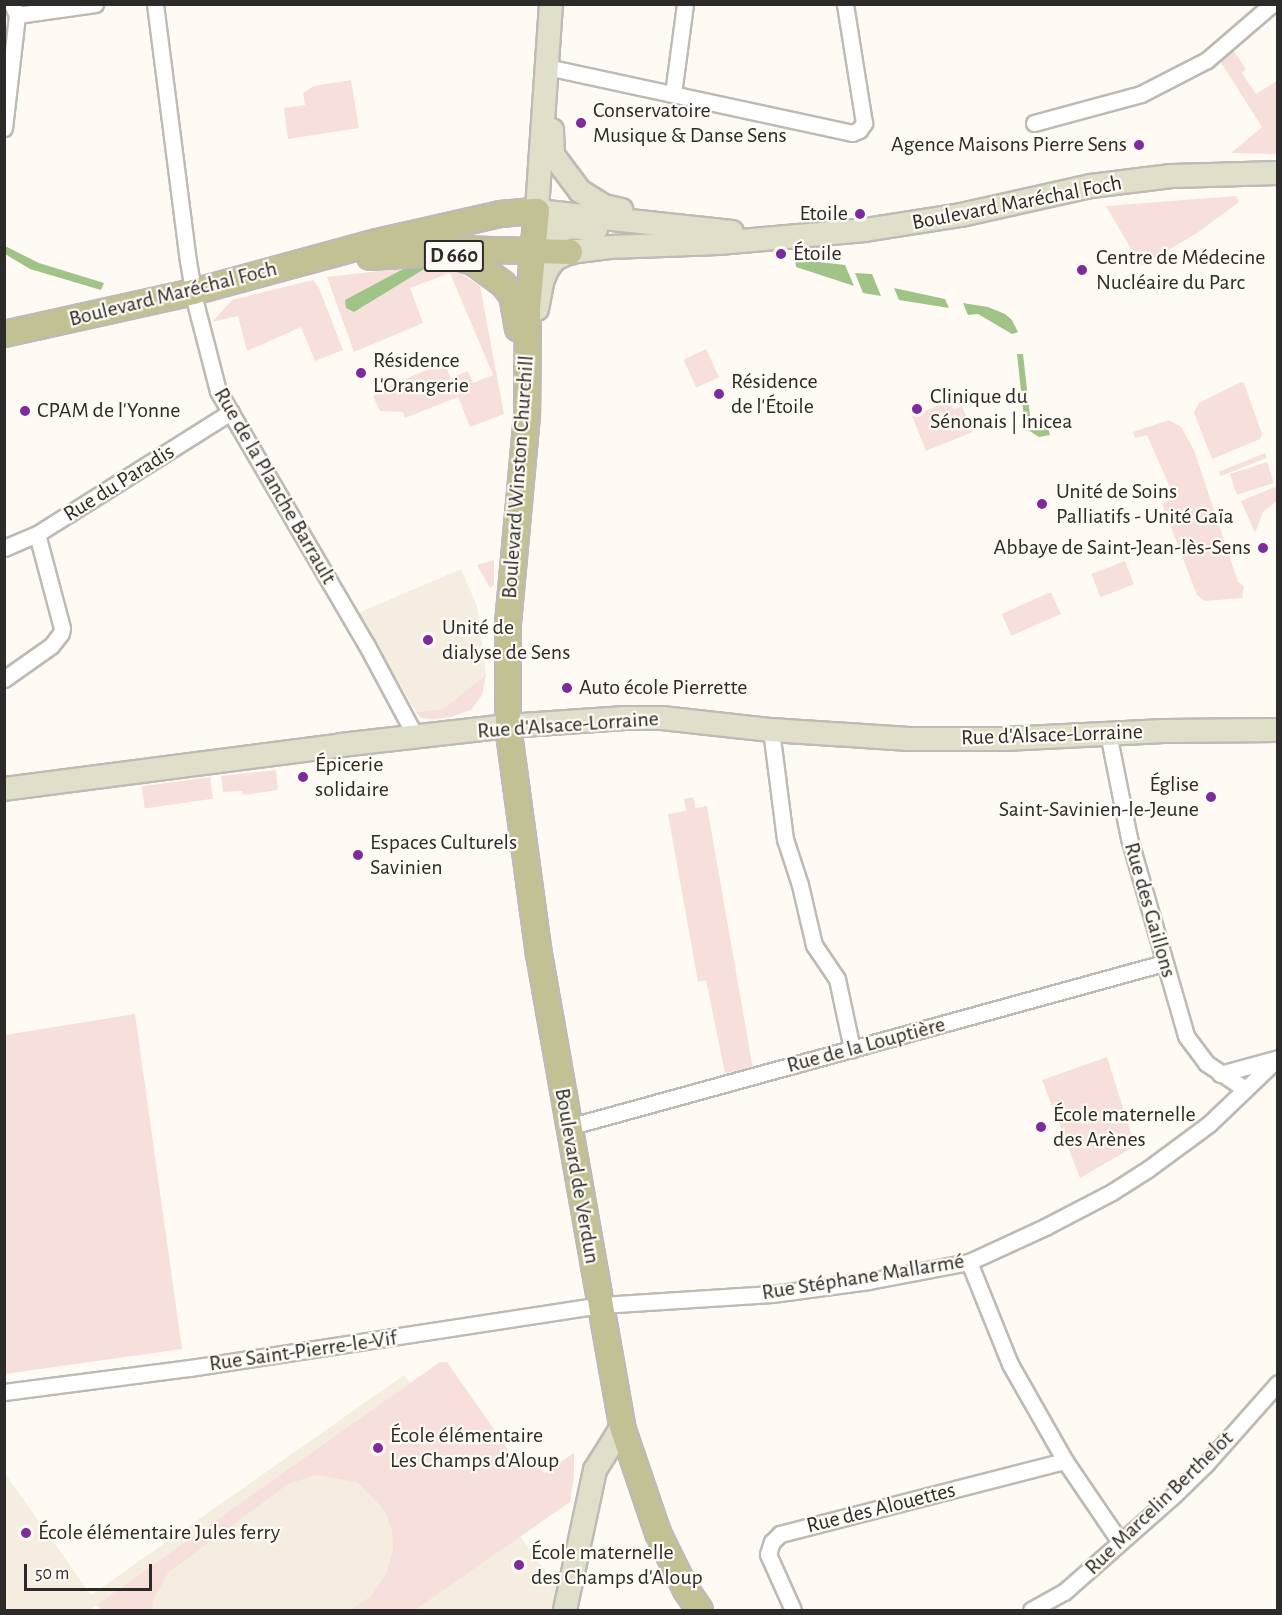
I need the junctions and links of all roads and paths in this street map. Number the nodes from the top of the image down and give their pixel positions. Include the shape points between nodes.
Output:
1 (95, 4) edge
2 (155, 4) edge
3 (551, 4) edge
4 (559, 4) edge
5 (685, 4) edge
6 (845, 4) edge
7 (1272, 4) edge
8 (15, 10) edge
9 (551, 68) junction
10 (673, 94) junction
11 (1034, 123) dead end
12 (4, 128) edge
13 (1278, 173) edge
14 (694, 226) junction
15 (535, 232) junction
16 (756, 237) junction
17 (341, 250) junction
18 (570, 252) junction
19 (263, 272) junction
20 (193, 292) junction
21 (4, 334) edge
22 (231, 412) junction
23 (527, 415) junction
24 (37, 534) junction
25 (4, 548) edge
26 (4, 679) edge
27 (508, 726) junction
28 (771, 729) junction
29 (1278, 730) edge
30 (1108, 734) junction
31 (412, 736) junction
32 (4, 789) edge
33 (1164, 963) junction
34 (852, 1049) junction
35 (1277, 1058) edge
36 (1220, 1074) junction
37 (1245, 1089) junction
38 (568, 1127) junction
39 (969, 1262) junction
40 (601, 1305) junction
41 (1278, 1383) edge
42 (4, 1392) edge
43 (622, 1427) junction
44 (1065, 1461) junction
45 (1120, 1542) junction
46 (565, 1611) edge
47 (700, 1611) edge
48 (793, 1611) edge
49 (1031, 1611) edge

1 - 8 street
2 - 20 street, Rue de la Planche Barrault
3 - 9 main road
4 - 9 main road
5 - 10 street
6 - 10 street via 864,123 856,132
7 - 11 street via 1204,62 1141,94
8 - 12 street
9 - 10 street
9 - 14 main road via 554,155 580,191 604,206
9 - 15 main road
13 - 16 main road, Boulevard Maréchal Foch / D 660 via 1130,181 1073,189 935,220 804,236
14 - 15 main road, Boulevard Maréchal Foch / D 660
14 - 16 main road, Boulevard Maréchal Foch / D 660
15 - 16 main road via 571,227
15 - 17 main road, Boulevard Maréchal Foch / D 660 via 501,242 377,242
15 - 17 main road, Boulevard Maréchal Foch / D 660 via 489,249
15 - 18 main road, Boulevard Maréchal Foch / D 660
15 - 23 main road, Boulevard Winston Churchill via 528,300
16 - 18 main road, Boulevard Maréchal Foch / D 660 via 719,243
17 - 19 main road, Boulevard Maréchal Foch / D 660
18 - 23 main road via 555,259 543,279
19 - 20 main road, Boulevard Maréchal Foch / D 660
19 - 23 main road, D 660 via 401,253 448,254 473,262 512,295
20 - 21 main road, Boulevard Maréchal Foch / D 660
20 - 22 street, Rue de la Planche Barrault via 218,391
22 - 24 street, Rue du Paradis
22 - 31 street, Rue de la Planche Barrault via 366,644
23 - 27 main road, Boulevard Winston Churchill via 508,622
24 - 25 street, Rue du Paradis
24 - 26 street via 61,633 51,646
27 - 28 main road, Rue d'Alsace-Lorraine via 645,717
27 - 31 main road, Rue d'Alsace-Lorraine
27 - 38 main road, Boulevard de Verdun via 539,954
28 - 30 main road, Rue d'Alsace-Lorraine via 909,739
28 - 34 street via 785,839 813,945 837,978
29 - 30 main road, Rue d'Alsace-Lorraine
30 - 33 street, Rue des Gaillons via 1129,838
31 - 32 main road, Rue d'Alsace-Lorraine
33 - 34 street, Rue de la Louptière
33 - 36 street, Rue des Gaillons via 1186,1036 1200,1057
34 - 38 street, Rue de la Louptière
35 - 36 street
35 - 37 street, Rue Stéphane Mallarmé
36 - 37 street, Rue des Gaillons
37 - 39 street, Rue Stéphane Mallarmé via 1182,1146 1112,1192
38 - 40 main road, Boulevard de Verdun
39 - 40 street, Rue Stéphane Mallarmé via 772,1294
39 - 44 street via 1010,1364
40 - 42 street, Rue Saint-Pierre-le-Vif via 190,1368
40 - 43 main road, Boulevard de Verdun
41 - 45 street, Rue Marcelin Berthelot via 1195,1474
43 - 46 main road via 595,1470
43 - 47 main road, Boulevard de Verdun via 658,1533
44 - 45 street
44 - 48 street, Rue des Alouettes via 780,1534 768,1554
45 - 49 street, Rue Marcelin Berthelot via 1064,1592

